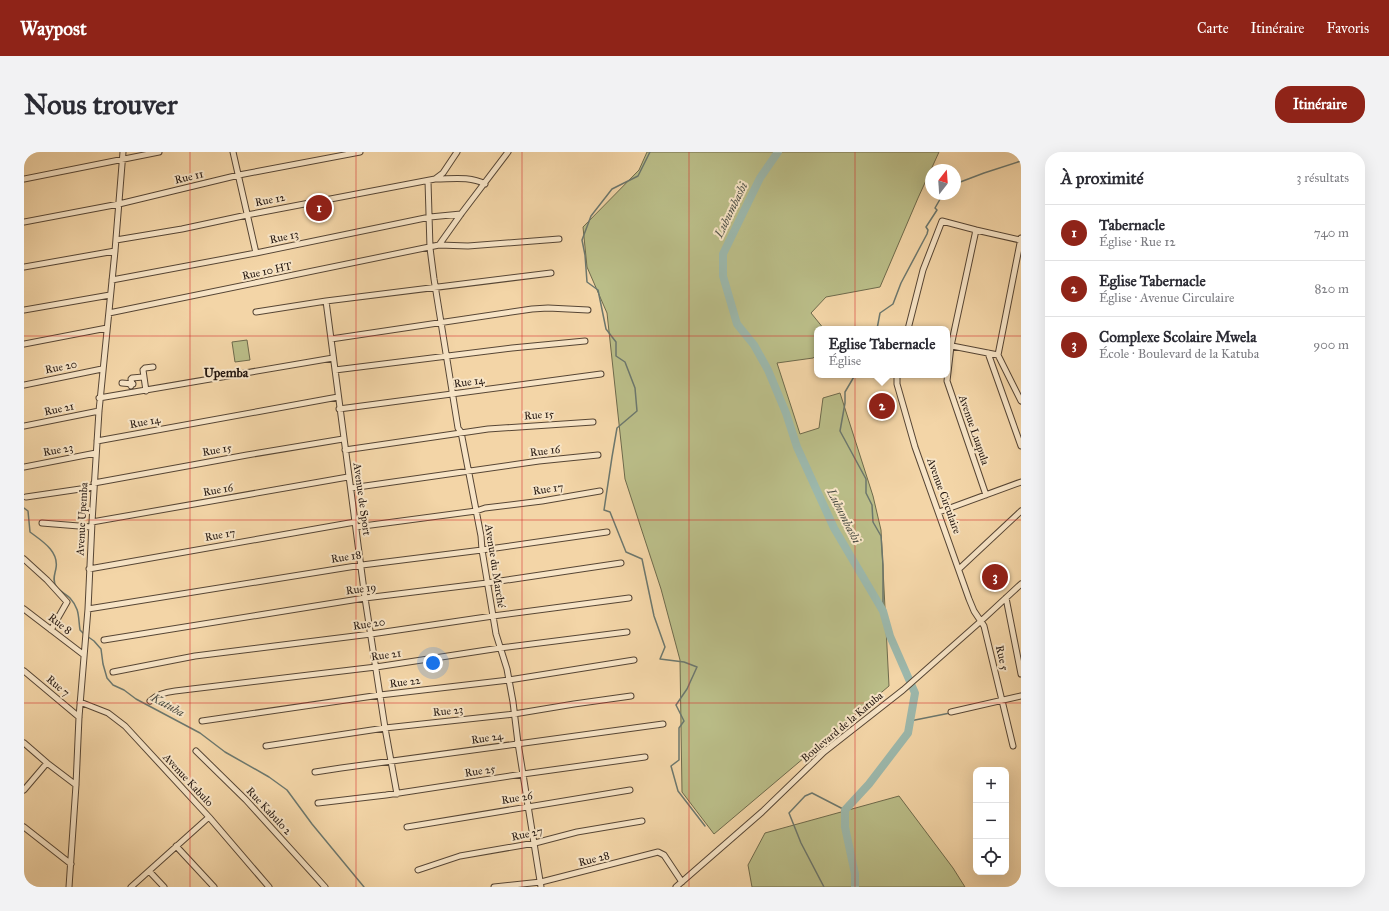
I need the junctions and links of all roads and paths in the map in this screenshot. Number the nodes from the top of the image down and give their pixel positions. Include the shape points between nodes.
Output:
1 (122, 152) edge
2 (159, 152) edge
3 (233, 152) edge
4 (360, 152) edge
5 (457, 152) edge
6 (508, 152) edge
7 (122, 160) junction
8 (238, 175) junction
9 (24, 179) edge
10 (435, 179) junction
11 (428, 181) junction
12 (485, 184) junction
13 (119, 204) junction
14 (461, 214) junction
15 (247, 215) junction
16 (430, 217) junction
17 (24, 222) edge
18 (976, 230) junction
19 (559, 239) dead end
20 (1021, 239) edge
21 (116, 240) junction
22 (439, 245) junction
23 (430, 248) junction
24 (115, 251) junction
25 (256, 253) junction
26 (24, 267) edge
27 (551, 273) dead end
28 (112, 280) junction
29 (435, 287) junction
30 (110, 295) junction
31 (326, 301) junction
32 (24, 310) edge
33 (588, 310) dead end
34 (256, 312) dead end
35 (109, 313) junction
36 (440, 323) junction
37 (909, 326) edge
38 (107, 328) junction
39 (331, 339) junction
40 (585, 341) dead end
41 (950, 341) edge
42 (24, 344) edge
43 (950, 345) edge
44 (988, 353) junction
45 (998, 355) junction
46 (446, 357) junction
47 (333, 358) junction
48 (153, 366) dead end
49 (102, 369) junction
50 (335, 370) junction
51 (601, 374) dead end
52 (143, 377) junction
53 (897, 378) edge
54 (947, 378) edge
55 (122, 383) dead end
56 (24, 385) edge
57 (146, 391) junction
58 (452, 395) junction
59 (100, 398) junction
60 (338, 398) junction
61 (1021, 401) edge
62 (339, 409) junction
63 (98, 411) junction
64 (593, 422) dead end
65 (24, 426) edge
66 (461, 432) junction
67 (344, 439) junction
68 (97, 441) junction
69 (1021, 446) edge
70 (345, 450) junction
71 (96, 454) junction
72 (598, 455) dead end
73 (24, 466) edge
74 (468, 471) junction
75 (348, 477) junction
76 (1021, 482) edge
77 (94, 485) junction
78 (351, 488) junction
79 (600, 491) dead end
80 (986, 495) junction
81 (26, 497) dead end
82 (476, 511) junction
83 (939, 512) junction
84 (1021, 512) edge
85 (42, 523) dead end
86 (91, 524) junction
87 (356, 524) junction
88 (607, 532) dead end
89 (482, 550) junction
90 (24, 559) edge
91 (621, 563) dead end
92 (362, 565) junction
93 (89, 569) junction
94 (959, 569) junction
95 (488, 583) junction
96 (1021, 584) edge
97 (365, 598) junction
98 (629, 598) dead end
99 (1006, 598) junction
100 (24, 609) edge
101 (88, 609) junction
102 (492, 616) junction
103 (981, 621) junction
104 (51, 630) junction
105 (627, 632) dead end
106 (371, 634) junction
107 (104, 640) dead end
108 (500, 648) junction
109 (84, 655) junction
110 (634, 660) dead end
111 (376, 667) junction
112 (24, 671) edge
113 (113, 672) dead end
114 (1021, 674) edge
115 (509, 680) junction
116 (380, 695) junction
117 (631, 696) dead end
118 (1021, 696) edge
119 (150, 701) dead end
120 (1001, 701) junction
121 (80, 702) junction
122 (951, 712) dead end
123 (514, 714) junction
124 (79, 717) junction
125 (202, 721) dead end
126 (663, 724) dead end
127 (385, 728) junction
128 (24, 743) edge
129 (518, 743) junction
130 (266, 746) dead end
131 (1013, 746) dead end
132 (196, 751) dead end
133 (645, 757) dead end
134 (391, 761) junction
135 (47, 763) junction
136 (315, 772) dead end
137 (523, 774) junction
138 (76, 785) junction
139 (24, 790) edge
140 (630, 790) dead end
141 (397, 794) junction
142 (318, 803) dead end
143 (528, 807) junction
144 (209, 818) junction
145 (642, 821) dead end
146 (24, 827) edge
147 (407, 827) dead end
148 (535, 843) junction
149 (176, 846) junction
150 (71, 864) junction
151 (418, 870) dead end
152 (149, 871) junction
153 (682, 882) junction
154 (541, 884) edge
155 (69, 887) edge
156 (131, 887) edge
157 (164, 887) edge
158 (214, 887) edge
159 (269, 887) edge
160 (325, 887) edge
161 (494, 887) edge
162 (676, 887) edge

1 - 7 street, Avenue Upemba
2 - 7 street
3 - 8 street
4 - 8 street, Rue 11
5 - 10 street via 443,173
6 - 12 street
7 - 9 street
7 - 13 street, Avenue Upemba
8 - 13 street, Rue 11
8 - 15 street
10 - 11 street, Rue 12
10 - 12 street, Rue 12 via 468,178
11 - 15 street, Rue 12
11 - 16 street, Avenue du Marché
12 - 14 street
13 - 17 street, Rue 11
13 - 21 street, Avenue Upemba
14 - 16 street, Rue 13
14 - 22 street
15 - 21 street, Rue 12
15 - 25 street
16 - 23 street, Avenue du Marché
16 - 25 street, Rue 13
18 - 20 street
18 - 37 street via 944,221 940,223 923,270
18 - 41 street, Avenue Luapula
19 - 22 street via 468,246
20 - 45 street
21 - 24 street, Avenue Upemba
22 - 23 street, Rue 10 HT
23 - 29 street, Avenue du Marché
23 - 35 street, Rue 10 HT
24 - 26 street
24 - 28 street, Avenue Upemba
25 - 28 street, Rue 13
27 - 29 street
28 - 30 street, Avenue Upemba
29 - 31 street
29 - 36 street, Avenue du Marché
30 - 32 street
30 - 35 street, Avenue Upemba
31 - 34 street
31 - 39 street, Avenue de Sport
33 - 36 street via 532,309
35 - 38 street, Avenue Upemba
36 - 39 street
36 - 46 street, Avenue du Marché
38 - 42 street
38 - 49 street, Avenue Upemba
39 - 47 street, Avenue de Sport
40 - 46 street
43 - 44 street
44 - 45 street
44 - 69 street
45 - 61 street
46 - 50 street
46 - 58 street, Avenue du Marché
47 - 50 street, Avenue de Sport
47 - 57 street
48 - 52 street via 143,370
49 - 56 street, Rue 20
49 - 59 street, Avenue Upemba
50 - 60 street, Avenue de Sport
51 - 58 street, Rue 14
52 - 55 street via 132,378 132,385
52 - 57 street
53 - 83 street, Avenue Circulaire via 915,447
54 - 80 street, Avenue Luapula
57 - 59 street
58 - 62 street, Rue 14
58 - 66 street, Avenue du Marché
59 - 63 street, Avenue Upemba
60 - 62 street, Avenue de Sport
60 - 68 street, Rue 14
62 - 67 street, Avenue de Sport
63 - 65 street, Rue 21
63 - 68 street, Avenue Upemba
64 - 66 street, Rue 15
66 - 70 street, Rue 15
66 - 74 street, Avenue du Marché
67 - 70 street, Avenue de Sport
67 - 77 street, Rue 15
68 - 71 street, Avenue Upemba
70 - 75 street, Avenue de Sport
71 - 73 street, Rue 23
71 - 77 street, Avenue Upemba
72 - 74 street, Rue 16
74 - 78 street, Rue 16
74 - 82 street, Avenue du Marché
75 - 78 street, Avenue de Sport
75 - 86 street, Rue 16
76 - 80 street
77 - 81 street
77 - 86 street, Avenue Upemba
78 - 87 street, Avenue de Sport
79 - 82 street, Rue 17
80 - 83 street
82 - 87 street, Rue 17
82 - 89 street, Avenue du Marché
83 - 94 street, Avenue Circulaire
84 - 94 street
85 - 86 street, Rue 16
86 - 93 street, Avenue Upemba
87 - 92 street, Avenue de Sport
87 - 93 street, Rue 17
88 - 89 street, Rue 18
89 - 92 street, Rue 18
89 - 95 street, Avenue du Marché
90 - 104 street via 66,602
91 - 95 street, Rue 19
92 - 97 street, Avenue de Sport
92 - 101 street, Rue 18
93 - 101 street, Avenue Upemba
94 - 103 street, Avenue Circulaire via 974,611
95 - 97 street, Rue 19
95 - 102 street, Avenue du Marché
96 - 99 street, Boulevard de la Katuba
97 - 106 street, Avenue de Sport
97 - 107 street, Rue 19
98 - 102 street, Rue 20
99 - 103 street, Boulevard de la Katuba
99 - 114 street
100 - 104 street, Rue 8
101 - 109 street, Avenue Upemba
102 - 106 street, Rue 20
102 - 108 street, Avenue du Marché
103 - 120 street, Rue 5
103 - 153 street, Boulevard de la Katuba via 903,690 824,752 762,812
104 - 109 street, Rue 8
105 - 108 street, Rue 21
106 - 111 street, Avenue de Sport
106 - 113 street, Rue 20 via 195,656
108 - 111 street, Rue 21
108 - 115 street, Avenue du Marché
109 - 121 street, Avenue Upemba
110 - 115 street, Rue 22
111 - 116 street, Avenue de Sport
111 - 119 street, Rue 21 via 164,692
112 - 124 street, Rue 7
115 - 116 street, Rue 22
115 - 123 street, Avenue du Marché
116 - 125 street, Rue 22
116 - 127 street, Avenue de Sport
117 - 123 street, Rue 23
118 - 120 street
120 - 122 street
120 - 131 street, Rue 5
121 - 124 street, Avenue Upemba
121 - 144 street, Avenue Kabulo via 117,719
123 - 127 street, Rue 23
123 - 129 street, Avenue du Marché
124 - 138 street, Avenue Upemba
126 - 129 street, Rue 24
127 - 130 street, Rue 23
127 - 134 street, Avenue de Sport
128 - 135 street
129 - 134 street, Rue 24
129 - 137 street, Avenue du Marché
132 - 160 street, Rue Kabulo 2 via 246,800
133 - 137 street, Rue 25
134 - 136 street, Rue 24
134 - 141 street, Avenue de Sport
135 - 138 street
135 - 139 street
137 - 141 street, Rue 25
137 - 143 street, Avenue du Marché
138 - 150 street, Avenue Upemba
140 - 143 street, Rue 26
141 - 142 street, Rue 25
143 - 147 street, Rue 26
143 - 148 street, Avenue du Marché
144 - 149 street
144 - 159 street, Avenue Kabulo
145 - 148 street, Rue 27 via 577,832
146 - 150 street
148 - 151 street, Rue 27 via 460,856
148 - 154 street, Avenue du Marché
149 - 152 street
149 - 158 street
150 - 155 street, Avenue Upemba
152 - 156 street
152 - 157 street
153 - 154 street, Rue 28 via 664,855 658,852
153 - 162 street, Boulevard de la Katuba
154 - 161 street, Rue 28

